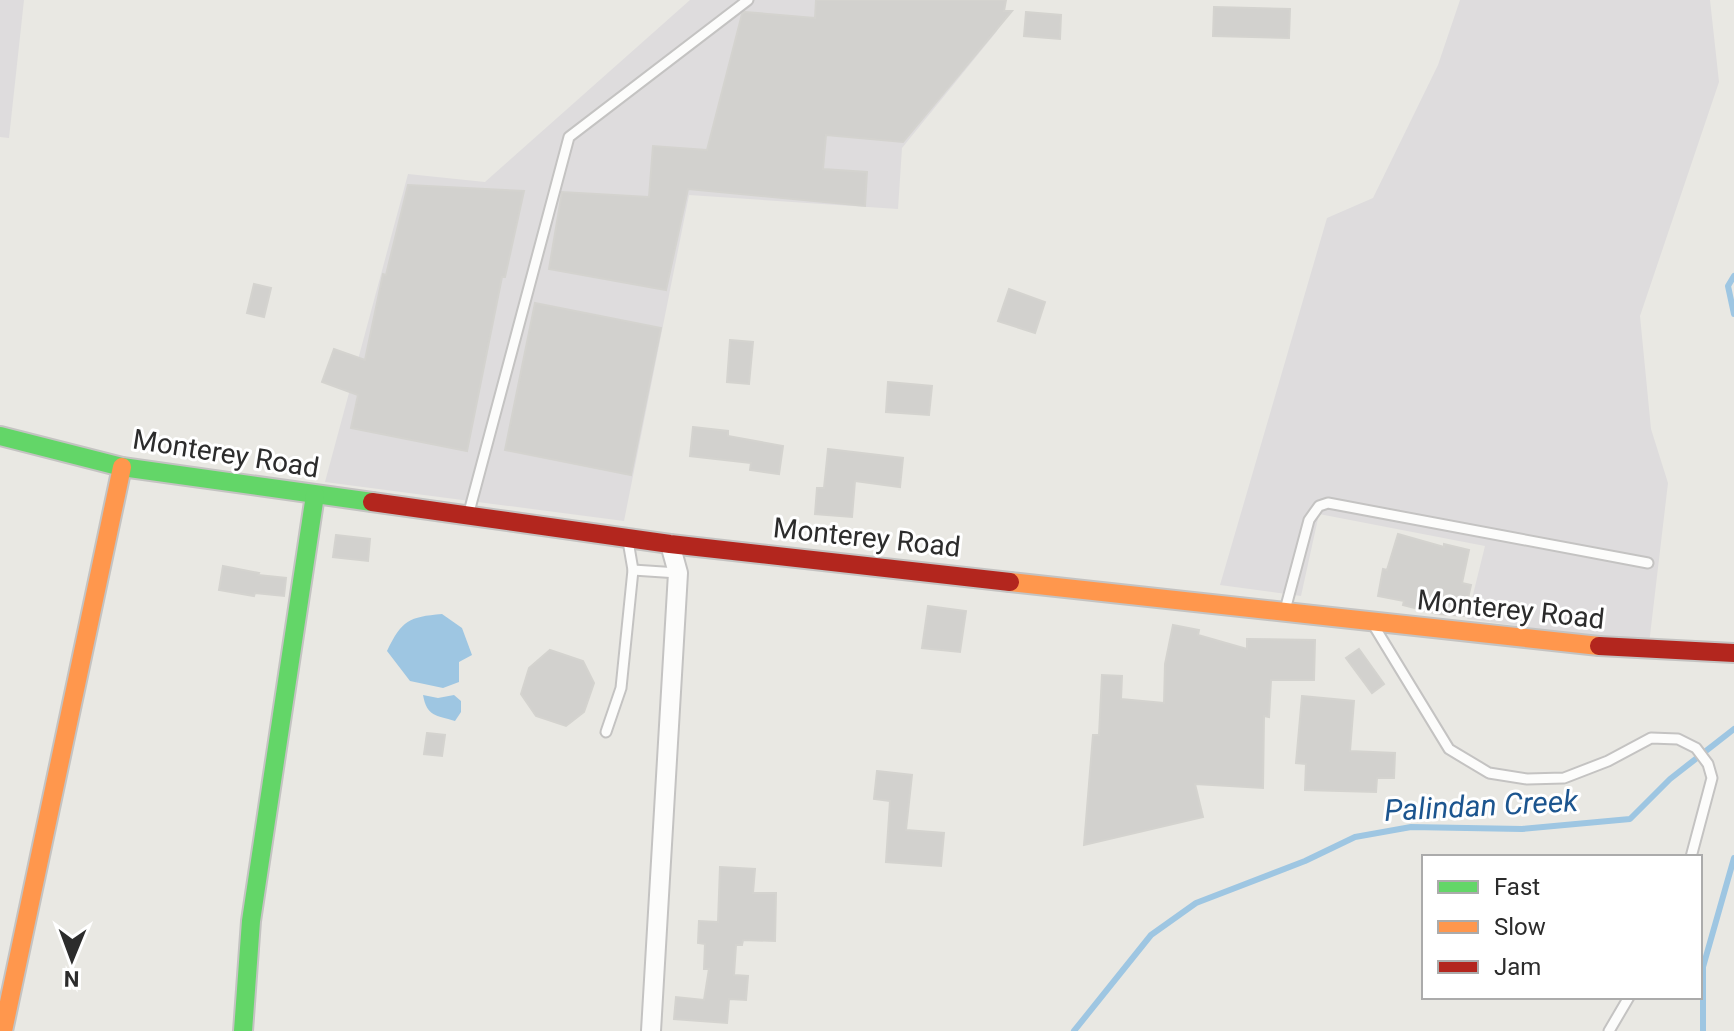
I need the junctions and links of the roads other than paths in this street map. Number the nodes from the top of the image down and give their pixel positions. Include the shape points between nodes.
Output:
1 (748, 0) edge
2 (0, 436) edge
3 (122, 467) junction
4 (315, 495) junction
5 (469, 516) junction
6 (628, 538) junction
7 (670, 544) junction
8 (1648, 563) dead end
9 (633, 570) junction
10 (678, 573) junction
11 (1285, 613) junction
12 (1372, 623) junction
13 (1734, 653) edge
14 (606, 732) dead end
15 (1692, 855) edge
16 (1628, 999) edge
17 (3, 1031) edge
18 (243, 1031) edge
19 (651, 1031) edge
20 (1609, 1031) edge

1 - 5 lane via 569,137
2 - 3 street, Monterey Road
3 - 4 street, Monterey Road
3 - 17 street
4 - 5 street, Monterey Road
4 - 18 street via 251,921
5 - 6 street, Monterey Road
6 - 7 street, Monterey Road
6 - 9 lane
7 - 10 street
7 - 11 street, Monterey Road
8 - 11 lane via 1328,503 1309,520
9 - 10 lane
9 - 14 lane via 621,688
10 - 19 street
11 - 12 street, Monterey Road
12 - 13 street, Monterey Road via 1636,650
12 - 15 lane via 1449,749 1489,773 1564,778 1651,738 1678,739 1696,748 1712,778
16 - 20 lane

